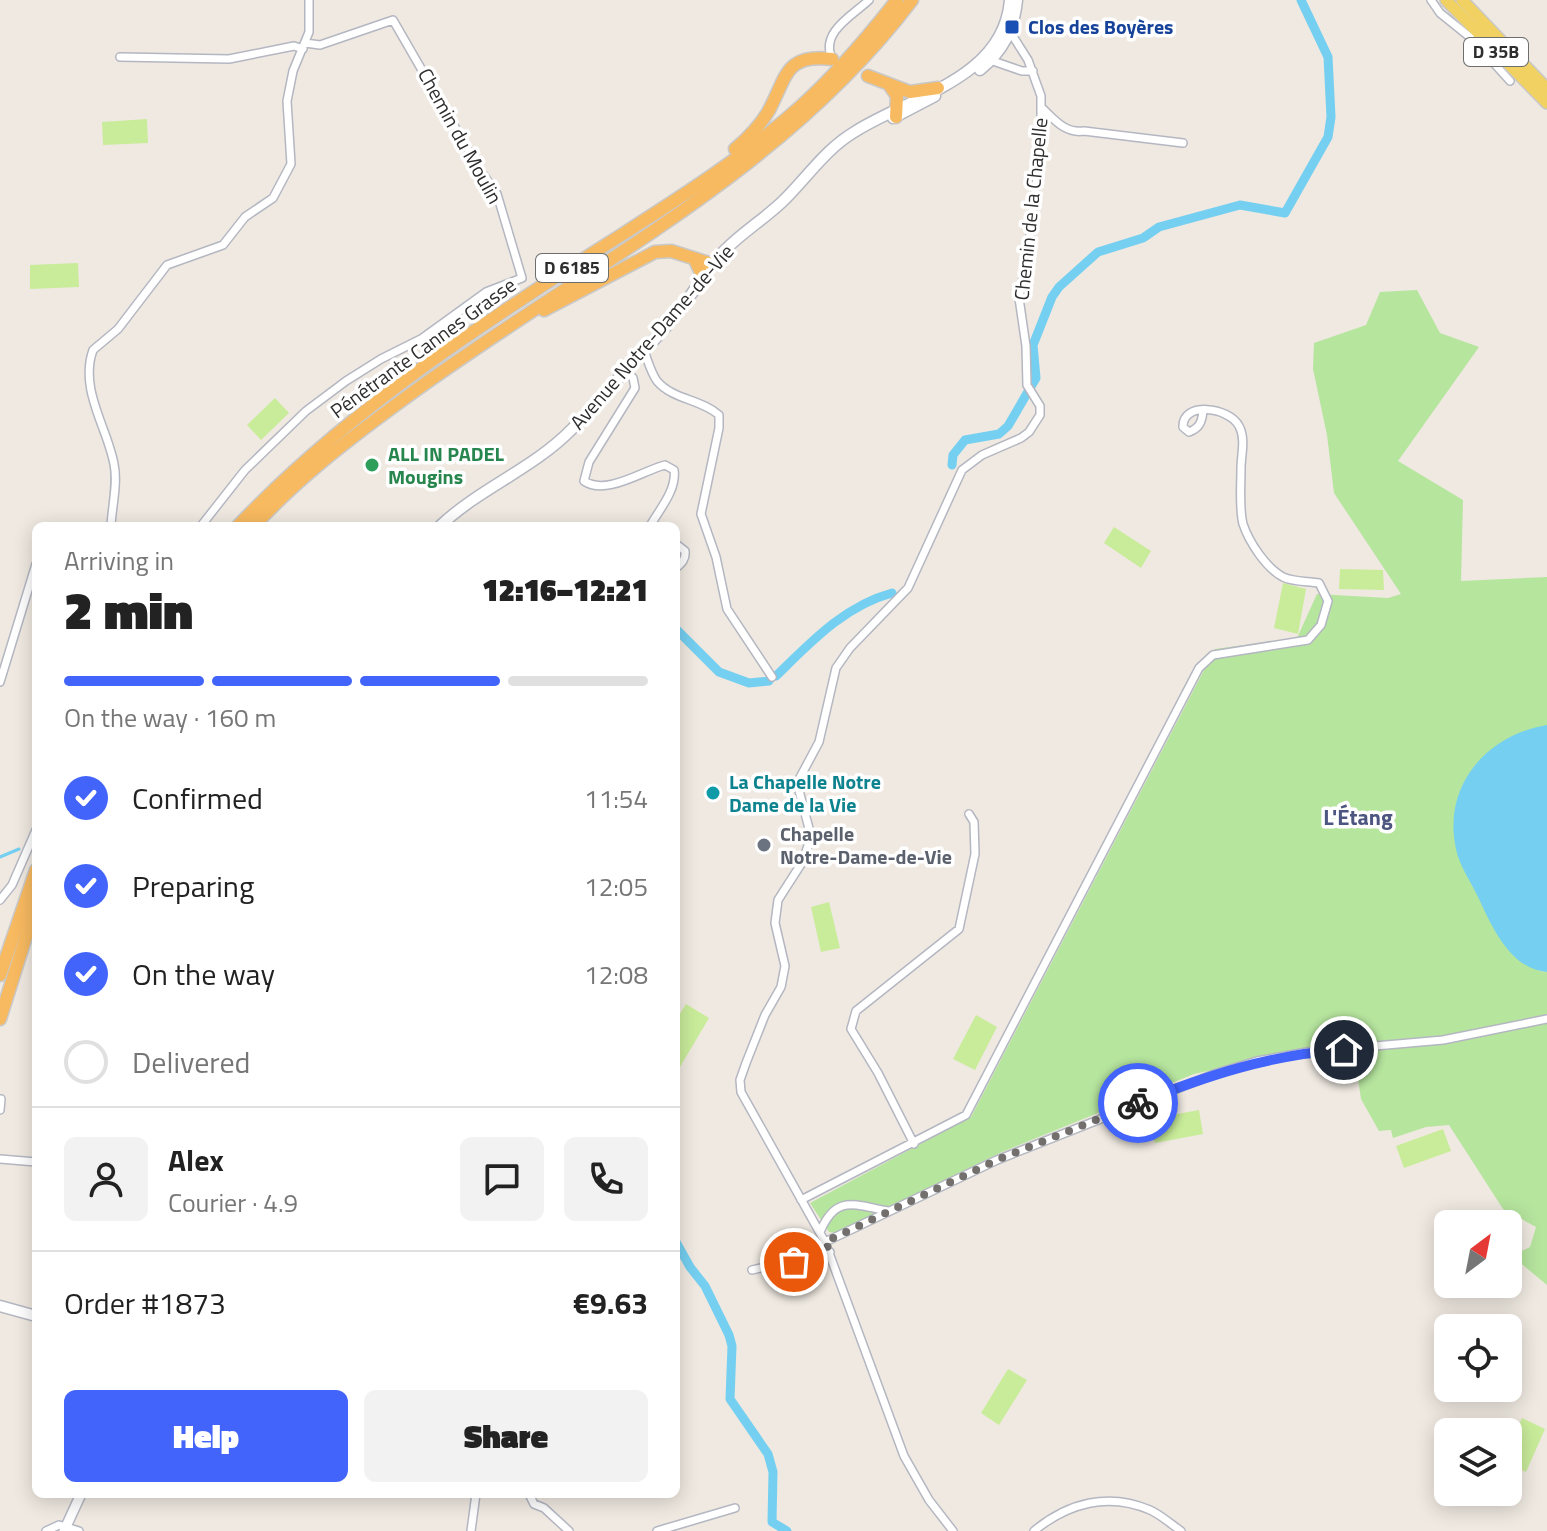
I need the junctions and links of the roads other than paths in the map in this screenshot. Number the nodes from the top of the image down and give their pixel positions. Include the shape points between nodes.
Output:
1 (309, 0) edge
2 (869, 0) edge
3 (897, 0) edge
4 (912, 0) edge
5 (1010, 0) edge
6 (1017, 0) edge
7 (1431, 0) edge
8 (1446, 0) edge
9 (1462, 0) edge
10 (1008, 29) junction
11 (304, 46) junction
12 (120, 57) dead end
13 (832, 59) joint
14 (988, 59) junction
15 (1033, 71) junction
16 (868, 76) dead end
17 (1510, 81) dead end
18 (889, 85) junction
19 (938, 88) junction
20 (1547, 89) edge
21 (1547, 103) edge
22 (1041, 110) junction
23 (897, 112) junction
24 (1183, 143) dead end
25 (622, 234) junction
26 (695, 260) junction
27 (712, 264) junction
28 (703, 277) junction
29 (485, 342) junction
30 (644, 351) junction
31 (626, 371) junction
32 (1203, 411) dead end
33 (110, 522) edge
34 (204, 522) edge
35 (242, 522) edge
36 (258, 522) edge
37 (445, 522) edge
38 (652, 522) edge
39 (680, 547) edge
40 (680, 564) edge
41 (32, 577) edge
42 (772, 677) dead end
43 (0, 682) edge
44 (969, 814) dead end
45 (32, 839) edge
46 (32, 882) edge
47 (0, 900) edge
48 (32, 918) edge
49 (0, 975) edge
50 (0, 1019) edge
51 (1547, 1019) edge
52 (1, 1099) edge
53 (0, 1110) edge
54 (914, 1144) junction
55 (0, 1159) edge
56 (32, 1162) edge
57 (801, 1200) junction
58 (890, 1211) junction
59 (820, 1232) junction
60 (825, 1242) junction
61 (830, 1252) junction
62 (752, 1270) dead end
63 (0, 1306) edge
64 (32, 1315) edge
65 (79, 1498) edge
66 (475, 1498) edge
67 (531, 1498) edge
68 (735, 1508) dead end
69 (65, 1528) edge
70 (46, 1531) edge
71 (79, 1531) edge
72 (471, 1531) edge
73 (569, 1531) edge
74 (657, 1531) edge
75 (953, 1531) edge
76 (1034, 1531) edge
77 (1181, 1531) edge

1 - 11 street
2 - 13 street via 831,35
3 - 25 highway, Pénétrante Cannes Grasse / D 6185 via 801,106 700,185
4 - 29 highway, Pénétrante Cannes Grasse / D 6185 via 840,85 761,154
5 - 10 main road, Avenue Notre-Dame-de-Vie
6 - 10 main road, Avenue Notre-Dame-de-Vie
7 - 17 street
8 - 21 main road, D 35B
9 - 20 main road, D 35B
10 - 14 main road, Avenue Notre-Dame-de-Vie
10 - 15 street, Chemin de la Chapelle
11 - 12 street via 229,59
11 - 33 street via 287,101 291,164 273,198 245,217 223,245 167,265 118,329 93,350 90,382 115,466
11 - 34 street, Chemin du Moulin via 393,20 497,194 522,278 486,292 306,411 245,470
13 - 25 highway via 807,59 791,66 754,132
14 - 15 street
14 - 19 main road, Avenue Notre-Dame-de-Vie
14 - 23 main road, Avenue Notre-Dame-de-Vie via 972,76
15 - 22 street, Chemin de la Chapelle
16 - 18 highway
18 - 19 highway via 910,92
18 - 23 highway via 896,92
19 - 23 main road, Avenue Notre-Dame-de-Vie
22 - 24 street via 1075,133
22 - 57 street, Chemin de la Chapelle via 1019,298 1029,389 1040,415 1029,432 962,470 908,588 836,668 819,742 797,783 811,836 803,861 778,900 775,923 785,966 781,987 740,1080 741,1092
23 - 27 main road, Avenue Notre-Dame-de-Vie via 816,166
25 - 35 highway, Pénétrante Cannes Grasse / D 6185 via 412,375 304,462
26 - 27 highway
26 - 28 highway
26 - 29 highway via 671,251 645,256
27 - 28 main road, Avenue Notre-Dame-de-Vie
28 - 30 main road, Avenue Notre-Dame-de-Vie
29 - 36 highway, Pénétrante Cannes Grasse / D 6185 via 348,440
30 - 31 main road, Avenue Notre-Dame-de-Vie
30 - 42 street via 667,391 719,415 701,514 727,609
31 - 37 main road, Avenue Notre-Dame-de-Vie via 556,446
31 - 38 street via 635,388 589,462 584,481 604,487 665,465 674,470 672,488
32 - 54 street via 1218,409 1238,424 1243,435 1243,523 1267,567 1286,578 1319,583 1328,601 1321,625 1308,640 1213,655 1199,668 969,1110
39 - 40 street via 686,555
41 - 43 street
44 - 54 street via 975,854 959,929 856,1011 851,1029
45 - 47 street
46 - 49 highway
48 - 50 highway
51 - 58 street via 1443,1040 1307,1052 1231,1069 997,1160
52 - 53 street
54 - 57 street
55 - 56 street
57 - 59 street, Chemin de la Chapelle
58 - 59 street via 843,1204 832,1210
58 - 60 street
59 - 60 street, Chemin de la Chapelle
60 - 61 street, Chemin de la Chapelle
61 - 62 street
61 - 75 street, Chemin de la Chapelle via 904,1456
63 - 64 main road
65 - 69 street
66 - 72 street
67 - 73 street
68 - 74 street
69 - 70 street via 55,1525
69 - 71 street
76 - 77 street via 1075,1505 1112,1501 1150,1510

